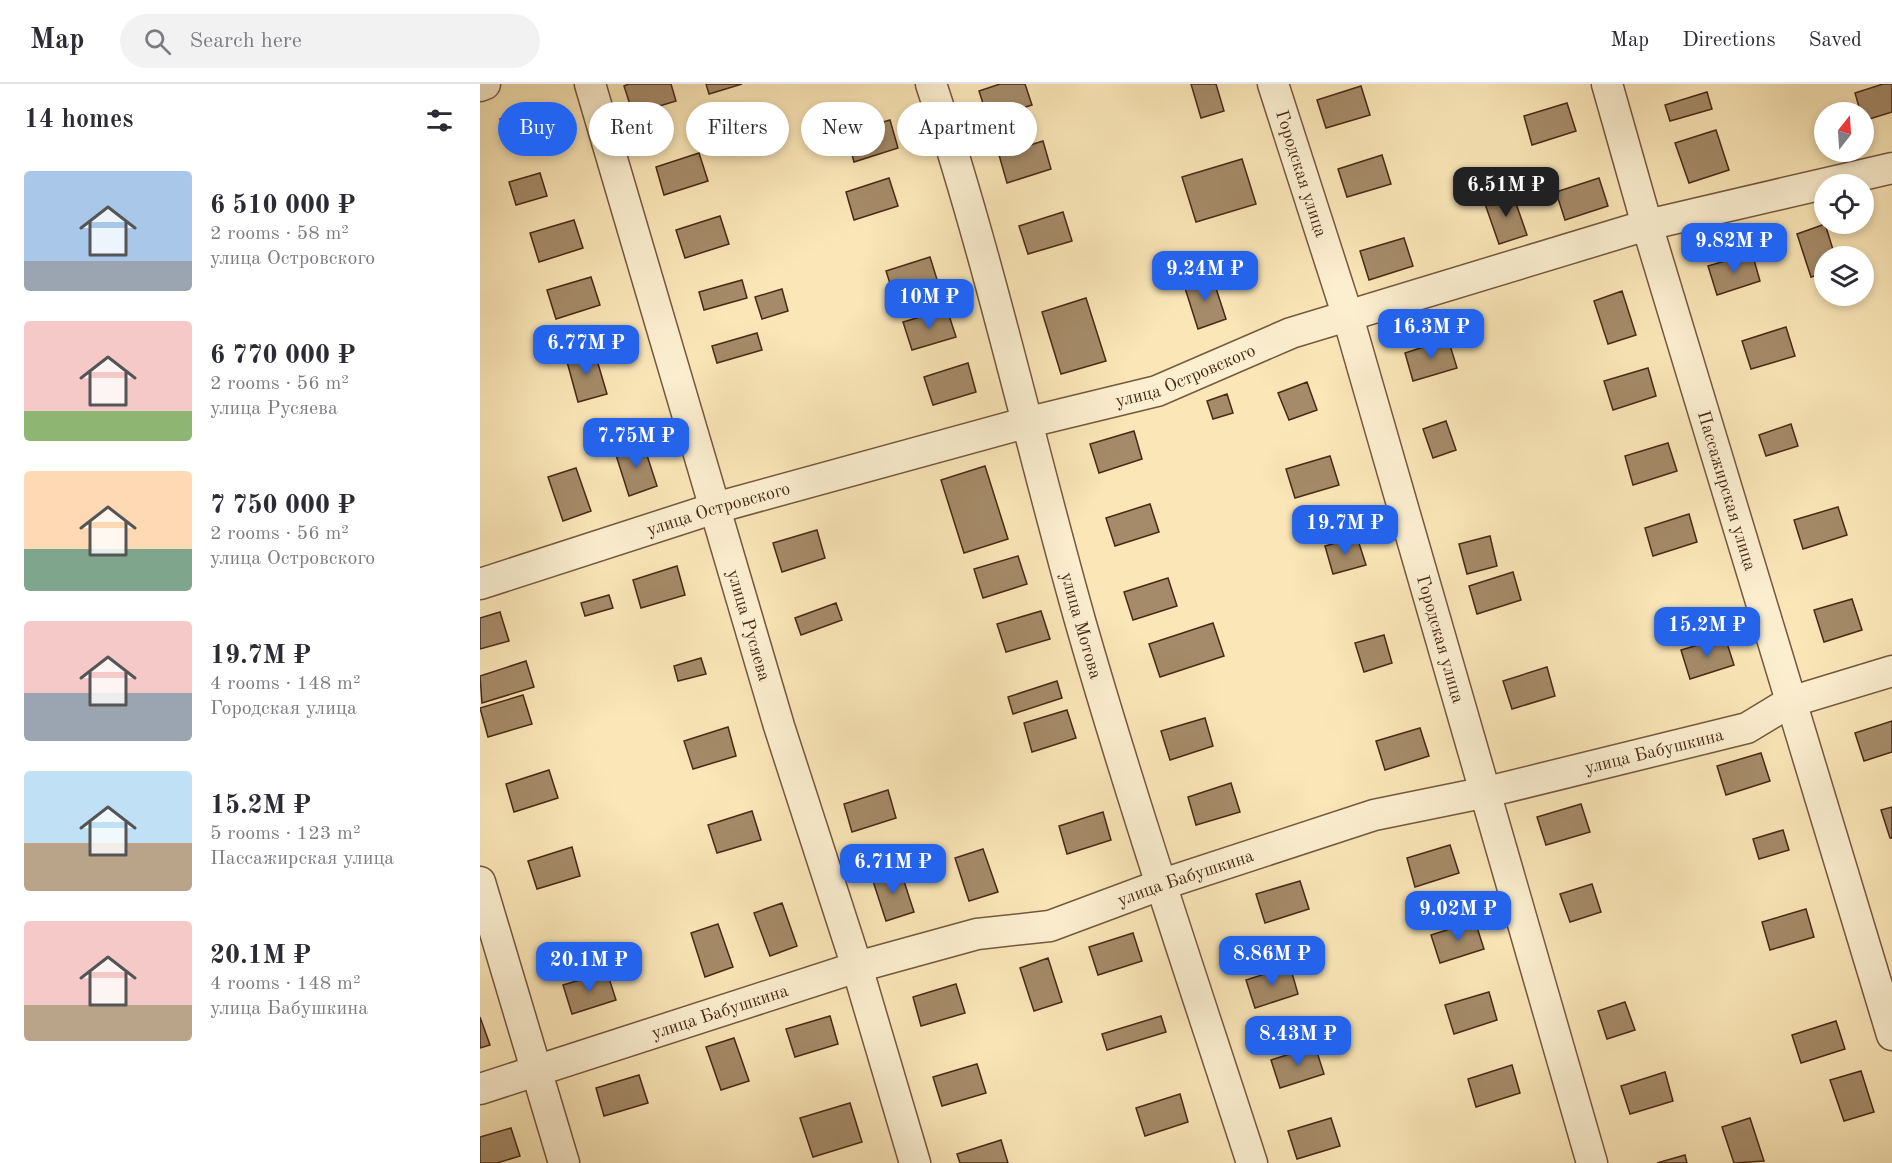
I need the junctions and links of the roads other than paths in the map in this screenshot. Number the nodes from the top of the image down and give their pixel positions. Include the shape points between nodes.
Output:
1 (485, 84) edge
2 (590, 84) edge
3 (931, 84) edge
4 (1273, 84) edge
5 (1607, 84) edge
6 (480, 86) edge
7 (1892, 168) edge
8 (1647, 225) junction
9 (1348, 317) junction
10 (1025, 423) junction
11 (715, 508) junction
12 (480, 585) edge
13 (1892, 671) edge
14 (1790, 702) junction
15 (1486, 792) junction
16 (480, 882) edge
17 (1160, 885) junction
18 (857, 967) junction
19 (1892, 1035) edge
20 (536, 1071) junction
21 (480, 1089) edge
22 (564, 1163) edge
23 (915, 1163) edge
24 (1252, 1163) edge
25 (1592, 1163) edge

1 - 6 street
2 - 11 street, улица Русяева
3 - 10 street, улица Мотова via 964,185
4 - 9 street, Городская улица
5 - 8 street, Пассажирская улица
7 - 8 street, улица Островского
8 - 9 street, улица Островского
8 - 14 street, Пассажирская улица
9 - 10 street, улица Островского via 1291,333 1157,391
9 - 15 street, Городская улица
10 - 11 street, улица Островского
10 - 17 street, улица Мотова
11 - 12 street, улица Островского
11 - 18 street, улица Русяева via 779,726
13 - 14 street, улица Бабушкина
14 - 15 street, улица Бабушкина via 1747,728
14 - 19 street, Пассажирская улица
15 - 17 street, улица Бабушкина via 1374,815
15 - 25 street, Городская улица
16 - 20 street
17 - 18 street, улица Бабушкина via 1050,926 977,934
17 - 24 street, улица Мотова
18 - 20 street, улица Бабушкина
18 - 23 street, улица Русяева
20 - 21 street, улица Бабушкина
20 - 22 street

